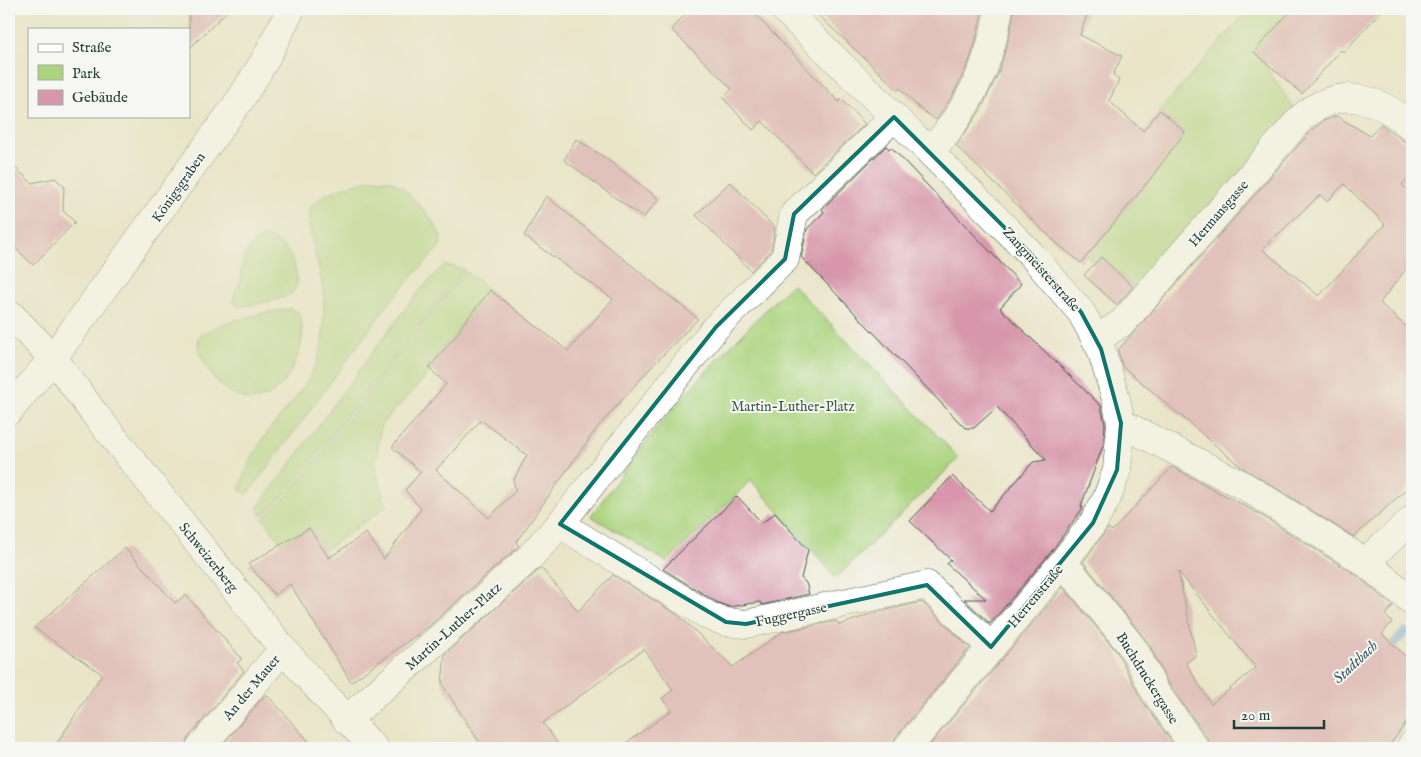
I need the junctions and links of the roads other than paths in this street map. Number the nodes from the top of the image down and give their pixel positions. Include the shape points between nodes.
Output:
1 (291, 9) edge
2 (784, 9) edge
3 (999, 9) edge
4 (894, 117) junction
5 (1412, 127) edge
6 (930, 152) junction
7 (9, 313) edge
8 (1097, 339) junction
9 (54, 358) junction
10 (9, 412) edge
11 (1121, 423) junction
12 (1412, 520) edge
13 (560, 524) junction
14 (1063, 562) junction
15 (1365, 562) junction
16 (1412, 601) edge
17 (991, 647) junction
18 (283, 648) junction
19 (346, 720) junction
20 (1412, 745) edge
21 (200, 748) edge
22 (374, 748) edge
23 (907, 748) edge
24 (1195, 748) edge
25 (1410, 748) edge

1 - 9 street, Königsgraben via 240,100
2 - 4 street, Zangmeisterstraße
3 - 6 street via 985,67 960,115
4 - 6 street, Zangmeisterstraße
4 - 13 street, Martin-Luther-Platz via 794,214 785,259 716,327
5 - 8 street, Hermansgasse via 1400,116 1370,100 1332,99 1320,104 1301,118 1123,322
6 - 8 street, Zangmeisterstraße via 1050,274 1081,312
7 - 9 street, Schweizerberg
8 - 11 street, Zangmeisterstraße
9 - 10 street, Königsgraben
9 - 18 street, Schweizerberg via 94,413
11 - 14 street, Herrenstraße via 1116,470 1107,498 1093,523
11 - 15 street via 1246,487
12 - 15 street
13 - 17 street, Fuggergasse via 709,616 726,622 746,624 927,584
13 - 19 street, Martin-Luther-Platz via 530,557
14 - 17 street, Herrenstraße
14 - 24 street, Buchdruckergasse via 1129,642 1154,690
15 - 16 street
17 - 23 street, Herrenstraße
18 - 19 street, Schweizerberg
18 - 21 street, An der Mauer
19 - 22 street, Schweizerberg
20 - 25 street

